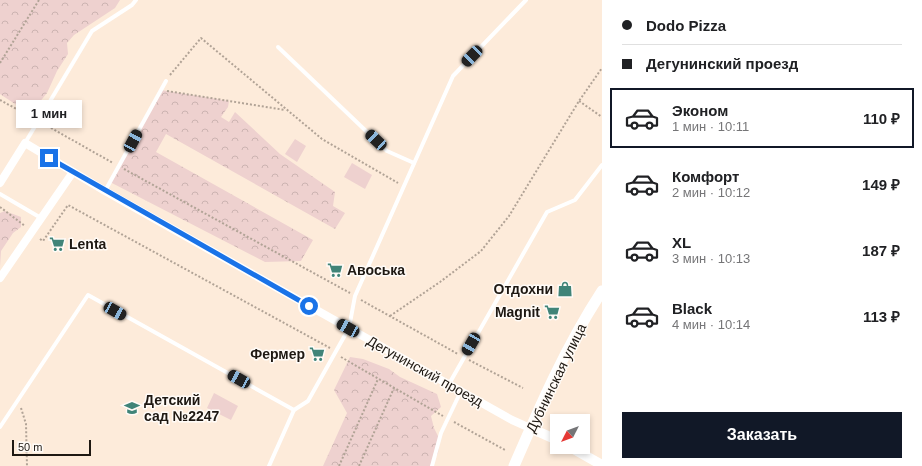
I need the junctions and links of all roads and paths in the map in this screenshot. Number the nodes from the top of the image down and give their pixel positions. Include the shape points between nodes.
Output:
1 (39, 0) edge
2 (136, 0) edge
3 (526, 0) edge
4 (278, 47) dead end
5 (0, 63) edge
6 (602, 68) edge
7 (166, 81) joint
8 (161, 90) junction
9 (0, 100) edge
10 (579, 101) junction
11 (287, 110) junction
12 (602, 116) edge
13 (39, 121) junction
14 (25, 144) junction
15 (414, 163) junction
16 (602, 165) edge
17 (119, 167) junction
18 (73, 172) junction
19 (0, 183) edge
20 (404, 186) junction
21 (105, 191) junction
22 (0, 194) edge
23 (0, 207) edge
24 (42, 219) junction
25 (26, 227) dead end
26 (40, 239) dead end
27 (0, 278) edge
28 (602, 291) edge
29 (355, 296) junction
30 (390, 316) junction
31 (348, 328) junction
32 (336, 351) junction
33 (463, 357) junction
34 (378, 379) junction
35 (449, 384) junction
36 (394, 388) junction
37 (523, 388) dead end
38 (461, 391) junction
39 (19, 399) junction
40 (294, 410) junction
41 (448, 418) junction
42 (0, 427) edge
43 (530, 428) junction
44 (550, 437) edge
45 (505, 450) dead end
46 (582, 454) edge
47 (602, 465) edge
48 (26, 466) edge
49 (269, 466) edge
50 (339, 466) edge
51 (359, 466) edge
52 (432, 466) edge
53 (514, 466) edge

1 - 5 path
2 - 13 lane via 92,31
3 - 15 lane via 453,76
4 - 15 lane via 387,150
6 - 10 path
7 - 8 lane
7 - 11 path via 201,38
8 - 11 path
8 - 17 lane
9 - 13 path
10 - 12 path
10 - 30 path via 509,216 481,251
11 - 20 path via 322,139
13 - 14 lane
13 - 17 path
14 - 18 street, Дегунинский проезд
14 - 19 street
15 - 20 lane
16 - 33 lane via 575,200 547,212
17 - 21 lane
17 - 29 path
18 - 21 street, Дегунинский проезд
18 - 24 street
20 - 29 lane
21 - 31 street, Дегунинский проезд
22 - 24 lane
23 - 25 path
24 - 27 street
26 - 32 path via 43,241 68,205
28 - 43 main road, Дубнинская улица via 573,340
29 - 30 path
29 - 31 lane
30 - 33 path
31 - 32 lane
31 - 35 street, Дегунинский проезд
32 - 34 path via 343,359
32 - 40 lane via 308,401
33 - 35 lane
33 - 37 path
34 - 36 path
34 - 50 path
35 - 38 street, Дегунинский проезд
36 - 41 path
36 - 51 path
38 - 41 lane
38 - 43 street, Дегунинский проезд
39 - 40 lane via 88,296
39 - 42 lane
39 - 48 path via 26,424
40 - 49 lane
41 - 45 path
41 - 52 lane
43 - 44 street, Дегунинский проезд
43 - 53 main road, Дубнинская улица
46 - 47 street

